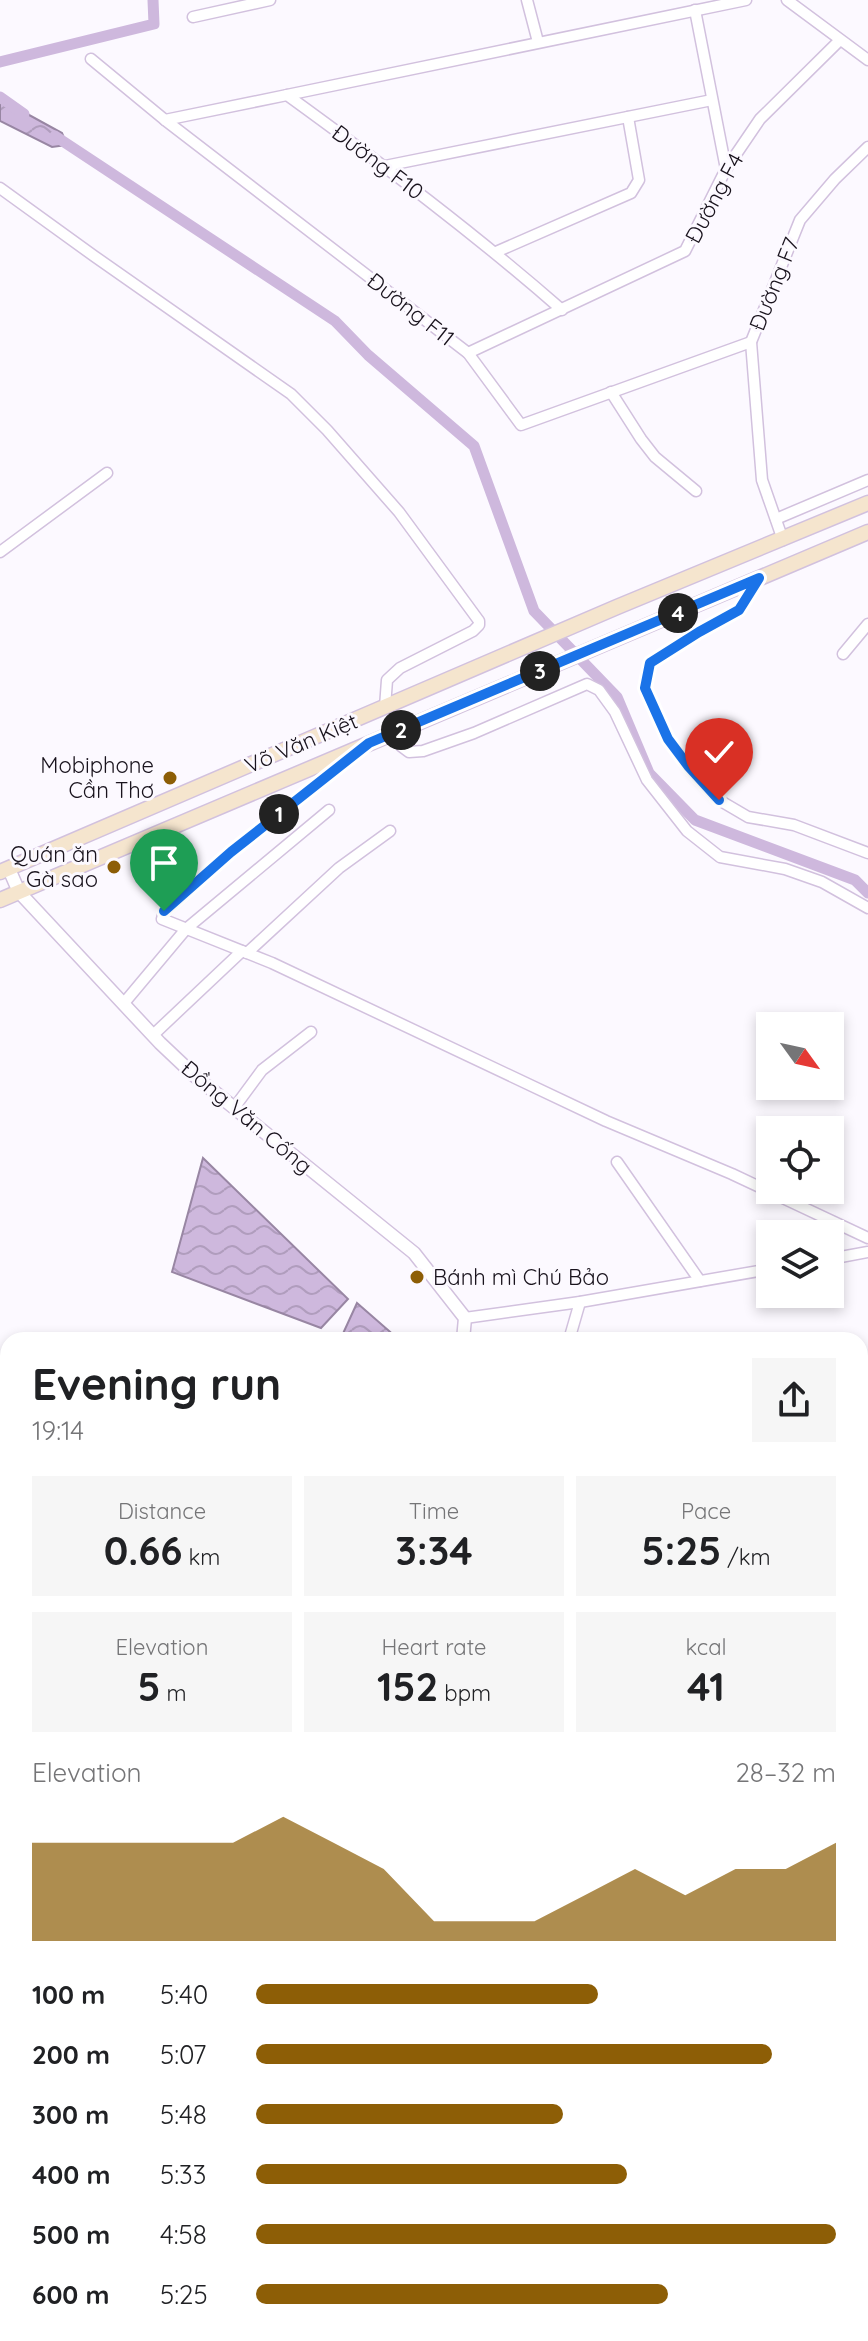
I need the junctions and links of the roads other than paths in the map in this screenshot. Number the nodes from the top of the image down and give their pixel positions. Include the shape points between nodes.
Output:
1 (270, 0) edge
2 (527, 0) edge
3 (746, 0) edge
4 (787, 0) edge
5 (695, 10) junction
6 (193, 17) dead end
7 (840, 40) junction
8 (538, 42) junction
9 (91, 59) dead end
10 (868, 60) edge
11 (287, 95) junction
12 (712, 100) junction
13 (628, 117) junction
14 (165, 120) junction
15 (868, 147) edge
16 (385, 166) junction
17 (726, 169) junction
18 (0, 188) edge
19 (496, 252) junction
20 (562, 310) junction
21 (751, 342) junction
22 (468, 353) junction
23 (611, 392) junction
24 (107, 473) dead end
25 (868, 480) edge
26 (696, 491) dead end
27 (868, 503) edge
28 (776, 519) junction
29 (868, 532) edge
30 (783, 540) junction
31 (0, 552) edge
32 (759, 578) junction
33 (868, 624) edge
34 (843, 654) dead end
35 (385, 707) junction
36 (395, 732) junction
37 (369, 743) junction
38 (329, 810) dead end
39 (390, 831) dead end
40 (868, 853) edge
41 (4, 870) edge
42 (19, 892) junction
43 (0, 900) edge
44 (868, 908) edge
45 (186, 929) junction
46 (245, 952) junction
47 (124, 1003) junction
48 (311, 1032) dead end
49 (153, 1035) junction
50 (234, 1108) junction
51 (617, 1162) dead end
52 (868, 1238) edge
53 (868, 1252) edge
54 (844, 1256) edge
55 (756, 1271) edge
56 (700, 1281) junction
57 (580, 1302) junction
58 (465, 1318) junction
59 (464, 1332) edge
60 (571, 1332) edge

1 - 6 street
2 - 8 street
3 - 5 street
4 - 7 street
5 - 8 street
5 - 12 street
7 - 10 street
7 - 17 street, Đường F4 via 760,119
8 - 11 street
9 - 14 street, Đường F11
11 - 14 street
11 - 16 street, Đường F10
12 - 13 street
12 - 17 street
13 - 16 street
13 - 19 street via 639,180 631,193
14 - 22 street, Đường F11
15 - 21 street, Đường F7 via 800,220
16 - 19 street, Đường F10
17 - 20 street, Đường F4 via 685,251
18 - 35 street via 291,394 438,562 479,625 393,674 387,680
19 - 20 street, Đường F10
20 - 22 street, Đường F4
21 - 23 street, Đường F11
21 - 28 street, Đường F7 via 762,480
22 - 23 street, Đường F11 via 521,425
23 - 26 street via 655,457
24 - 31 street
25 - 28 street
27 - 30 main road, Võ Văn Kiệt
28 - 30 street, Đường F7
29 - 32 main road, Võ Văn Kiệt
30 - 35 main road, Võ Văn Kiệt
32 - 36 main road, Võ Văn Kiệt
32 - 40 street via 739,610 650,663 645,688 668,739 719,800 748,817 794,825
33 - 34 street
35 - 41 main road, Võ Văn Kiệt
36 - 37 main road, Võ Văn Kiệt
36 - 44 street via 409,752 423,751 587,684 599,690 615,712 647,780 687,831 720,857 785,869
37 - 42 main road, Võ Văn Kiệt
37 - 45 street via 169,905 162,919
38 - 45 street
39 - 46 street via 339,868
41 - 42 street, Đồng Văn Cống
42 - 43 main road, Võ Văn Kiệt
42 - 47 street, Đồng Văn Cống
45 - 46 street
45 - 47 street
46 - 49 street
46 - 52 street
47 - 49 street, Đồng Văn Cống
48 - 50 street via 262,1070
49 - 50 street, Đồng Văn Cống
50 - 58 street, Đồng Văn Cống via 414,1253
51 - 56 street
53 - 54 street
55 - 56 street
56 - 57 street
57 - 58 street
57 - 60 street
58 - 59 street

